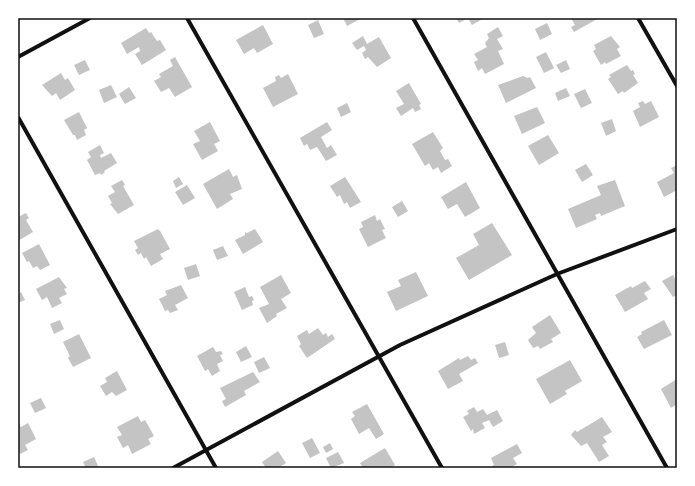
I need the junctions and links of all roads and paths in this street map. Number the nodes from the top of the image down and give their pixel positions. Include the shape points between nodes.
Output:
1 (90, 18) edge
2 (187, 18) edge
3 (413, 18) edge
4 (638, 18) edge
5 (18, 56) edge
6 (677, 86) edge
7 (18, 117) edge
8 (677, 229) edge
9 (557, 274) junction
10 (379, 356) junction
11 (205, 449) junction
12 (173, 468) edge
13 (216, 468) edge
14 (442, 468) edge
15 (667, 468) edge

1 - 5 street
2 - 10 street
3 - 9 street
4 - 6 street
7 - 11 street
8 - 9 street
9 - 10 street
9 - 15 street
10 - 11 street
10 - 14 street
11 - 12 street
11 - 13 street

